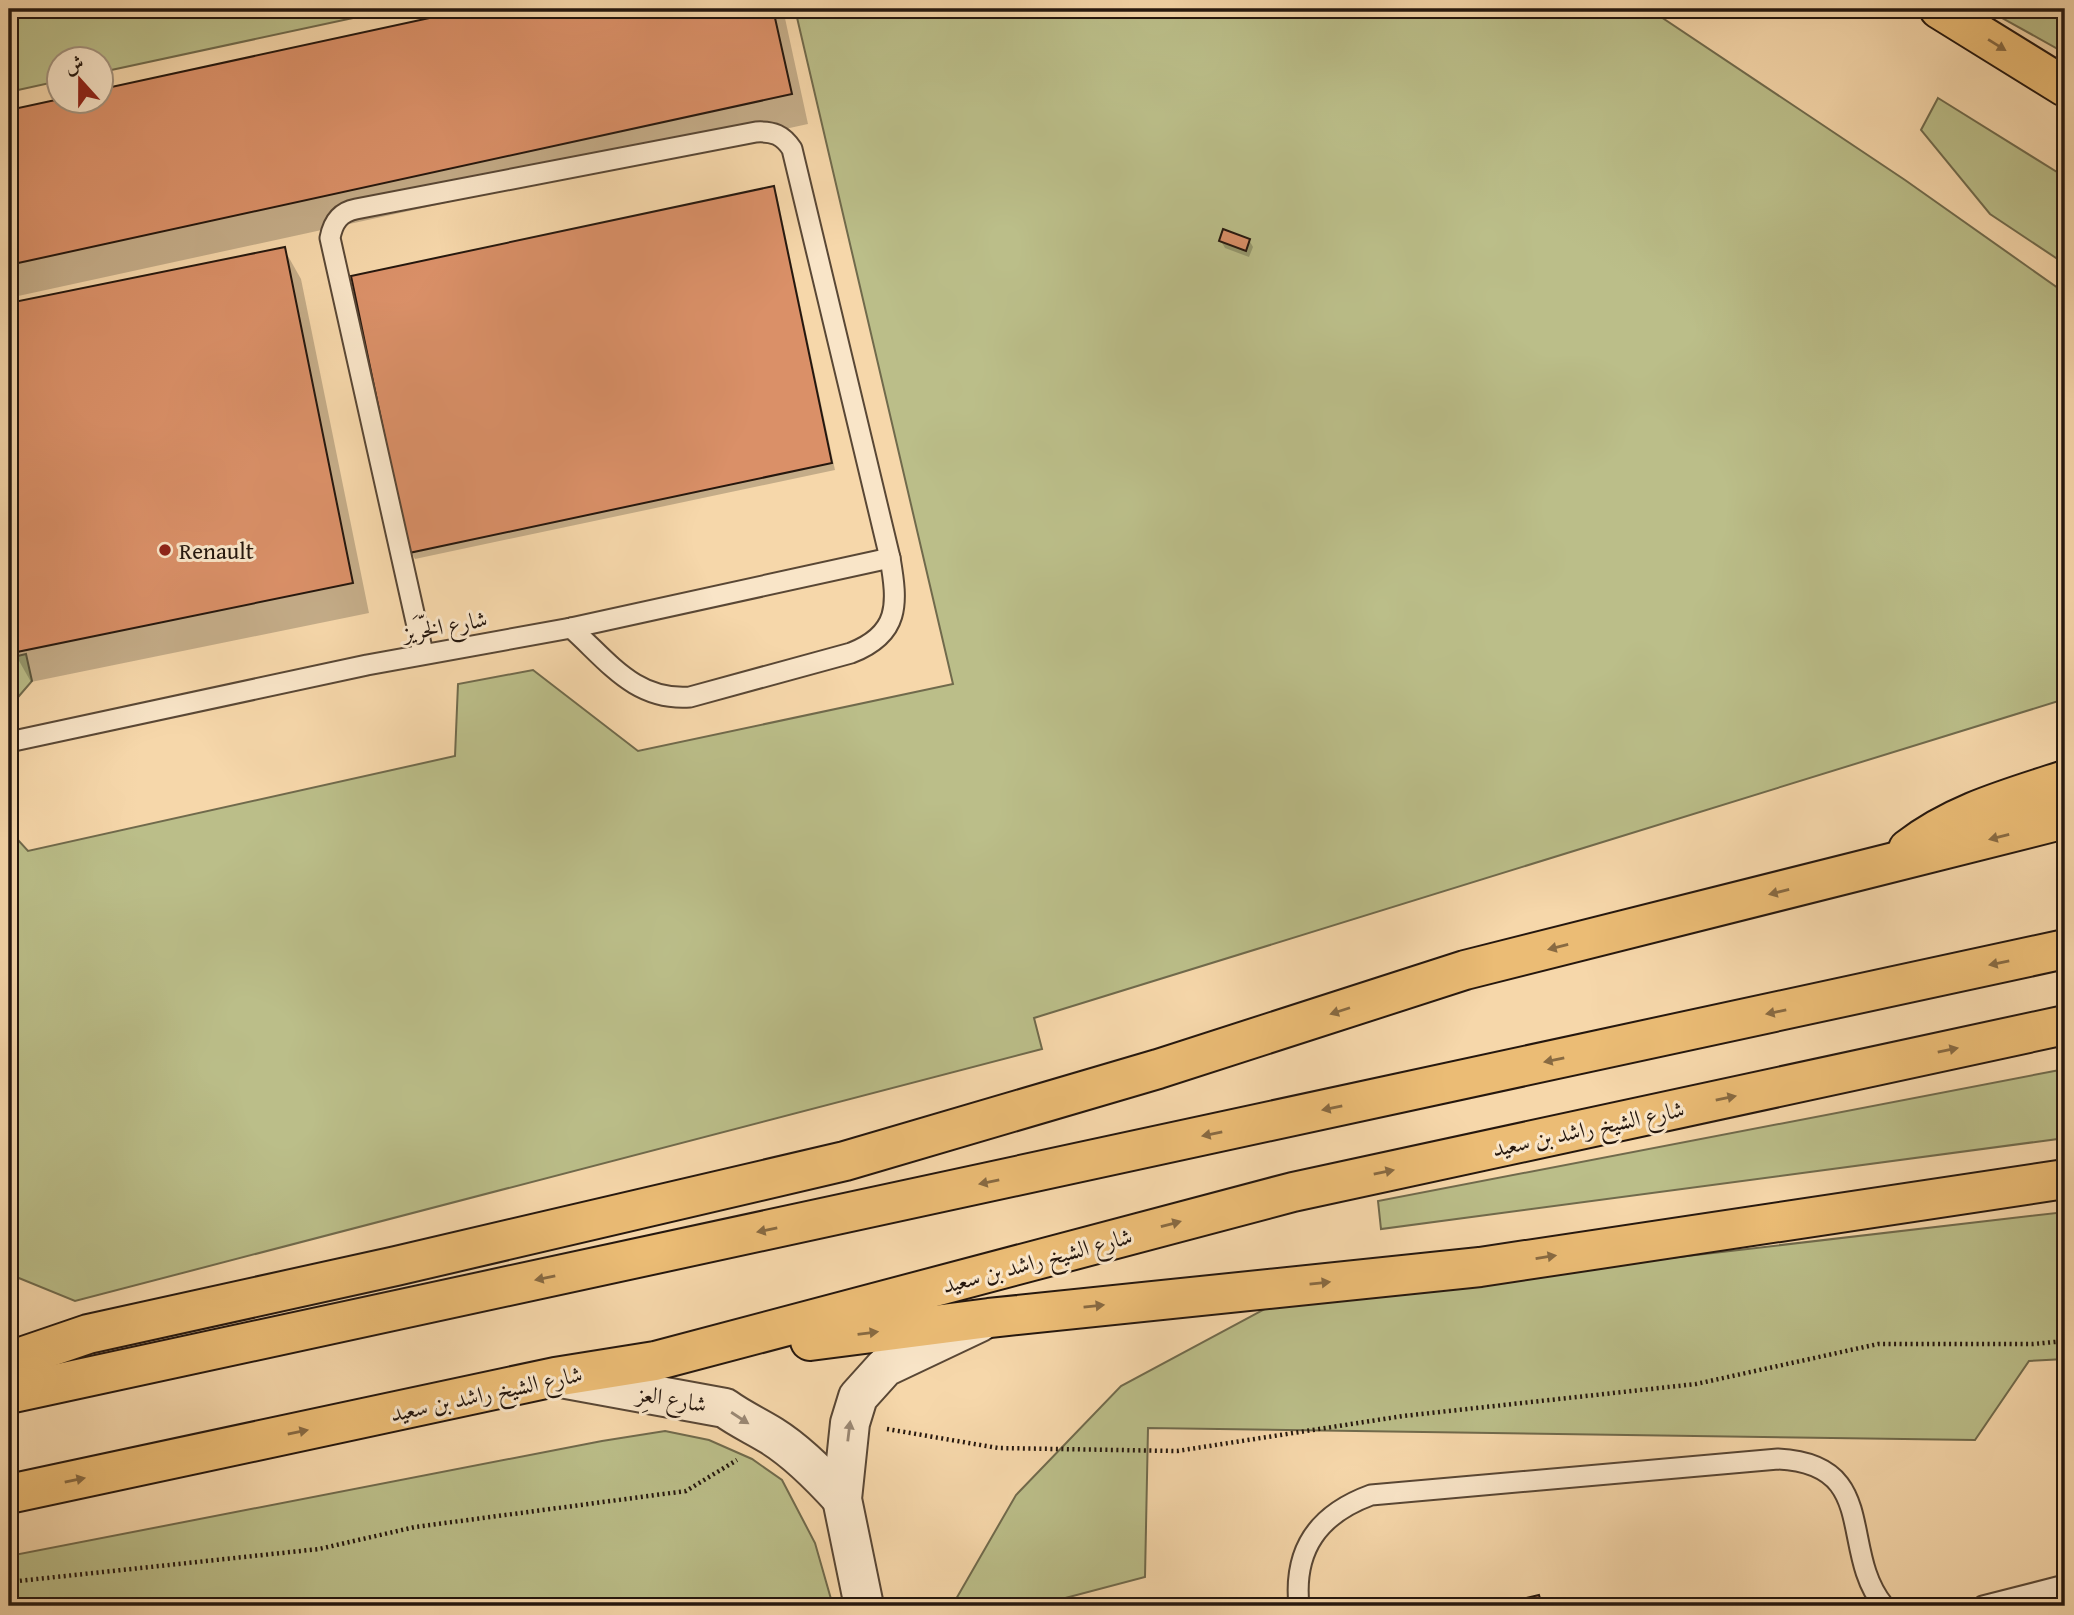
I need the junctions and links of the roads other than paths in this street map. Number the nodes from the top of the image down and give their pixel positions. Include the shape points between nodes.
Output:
1 (1939, 9) edge
2 (2065, 86) edge
3 (890, 558) junction
4 (571, 628) junction
5 (423, 653) junction
6 (9, 742) edge
7 (2065, 780) edge
8 (2065, 819) edge
9 (1887, 865) junction
10 (2065, 949) edge
11 (2065, 1025) edge
12 (2065, 1179) edge
13 (989, 1318) junction
14 (9, 1361) edge
15 (655, 1361) junction
16 (555, 1377) junction
17 (9, 1394) edge
18 (9, 1494) edge
19 (842, 1499) junction
20 (2065, 1585) edge
21 (864, 1606) edge
22 (1299, 1606) edge
23 (1884, 1606) edge
24 (1983, 1606) edge

1 -> 2 main road
3 - 4 lane, شارع الخّرَيز
3 - 4 lane via 895,609 880,637 866,647 690,697 655,695 638,688
3 - 5 lane via 792,149 778,134 756,132 356,209 337,218 330,238
4 - 5 lane, شارع الخّرَيز
5 - 6 lane, شارع الخّرَيز
7 - 9 main road via 1960,817 1920,839
8 -> 9 main road
9 -> 14 main road via 1465,970 1158,1069 845,1161 88,1334
10 -> 17 main road
15 -> 11 main road, شارع الشيخ راشد بن سعيد via 1293,1192
13 -> 12 main road via 1480,1267
15 -> 13 main road
19 -> 13 street via 850,1423 858,1397 885,1367
15 - 16 main road, شارع الشيخ راشد بن سعيد
18 -> 16 main road, شارع الشيخ راشد بن سعيد
16 -> 19 street, شارع العِز via 724,1408 774,1437 821,1475
19 - 21 street
20 - 24 lane
22 - 23 lane via 1298,1579 1313,1535 1329,1516 1371,1495 1778,1459 1819,1466 1838,1480 1846,1494 1868,1579

